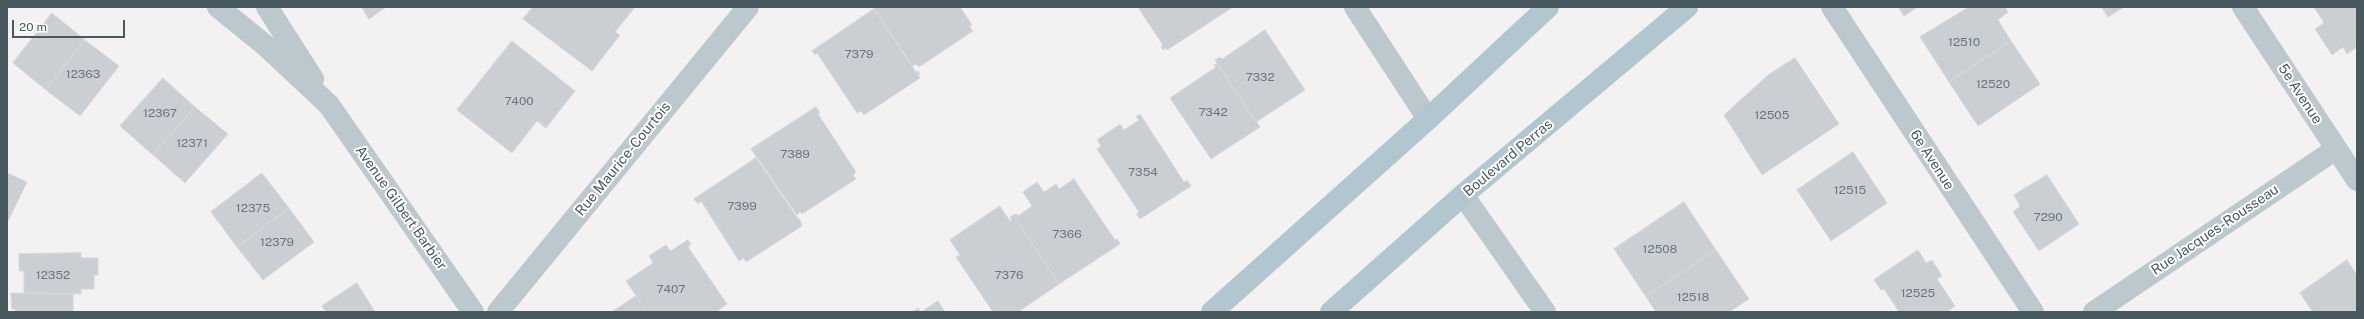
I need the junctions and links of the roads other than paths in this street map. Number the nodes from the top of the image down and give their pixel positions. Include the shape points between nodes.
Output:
1 (218, 7) edge
2 (267, 7) edge
3 (748, 7) edge
4 (1355, 7) edge
5 (1548, 7) edge
6 (1687, 7) edge
7 (1832, 7) edge
8 (2243, 7) edge
9 (329, 104) junction
10 (1428, 119) junction
11 (2336, 149) junction
12 (2357, 180) edge
13 (1463, 195) junction
14 (473, 312) edge
15 (498, 312) edge
16 (1212, 312) edge
17 (1331, 312) edge
18 (1545, 312) edge
19 (2033, 312) edge
20 (2094, 312) edge

1 - 9 street, Avenue Gilbert Barbier via 266,46
2 - 9 street, Avenue Gilbert Barbier
3 - 15 street, Rue Maurice-Courtois
4 - 10 street
5 - 10 main road
6 - 13 main road, Boulevard Perras
7 - 19 street, 6e Avenue
8 - 11 street, 5e Avenue
9 - 14 street, Avenue Gilbert Barbier
10 - 16 main road
11 - 12 street, 5e Avenue
11 - 20 street, Rue Jacques-Rousseau
13 - 17 main road, Boulevard Perras
13 - 18 street

